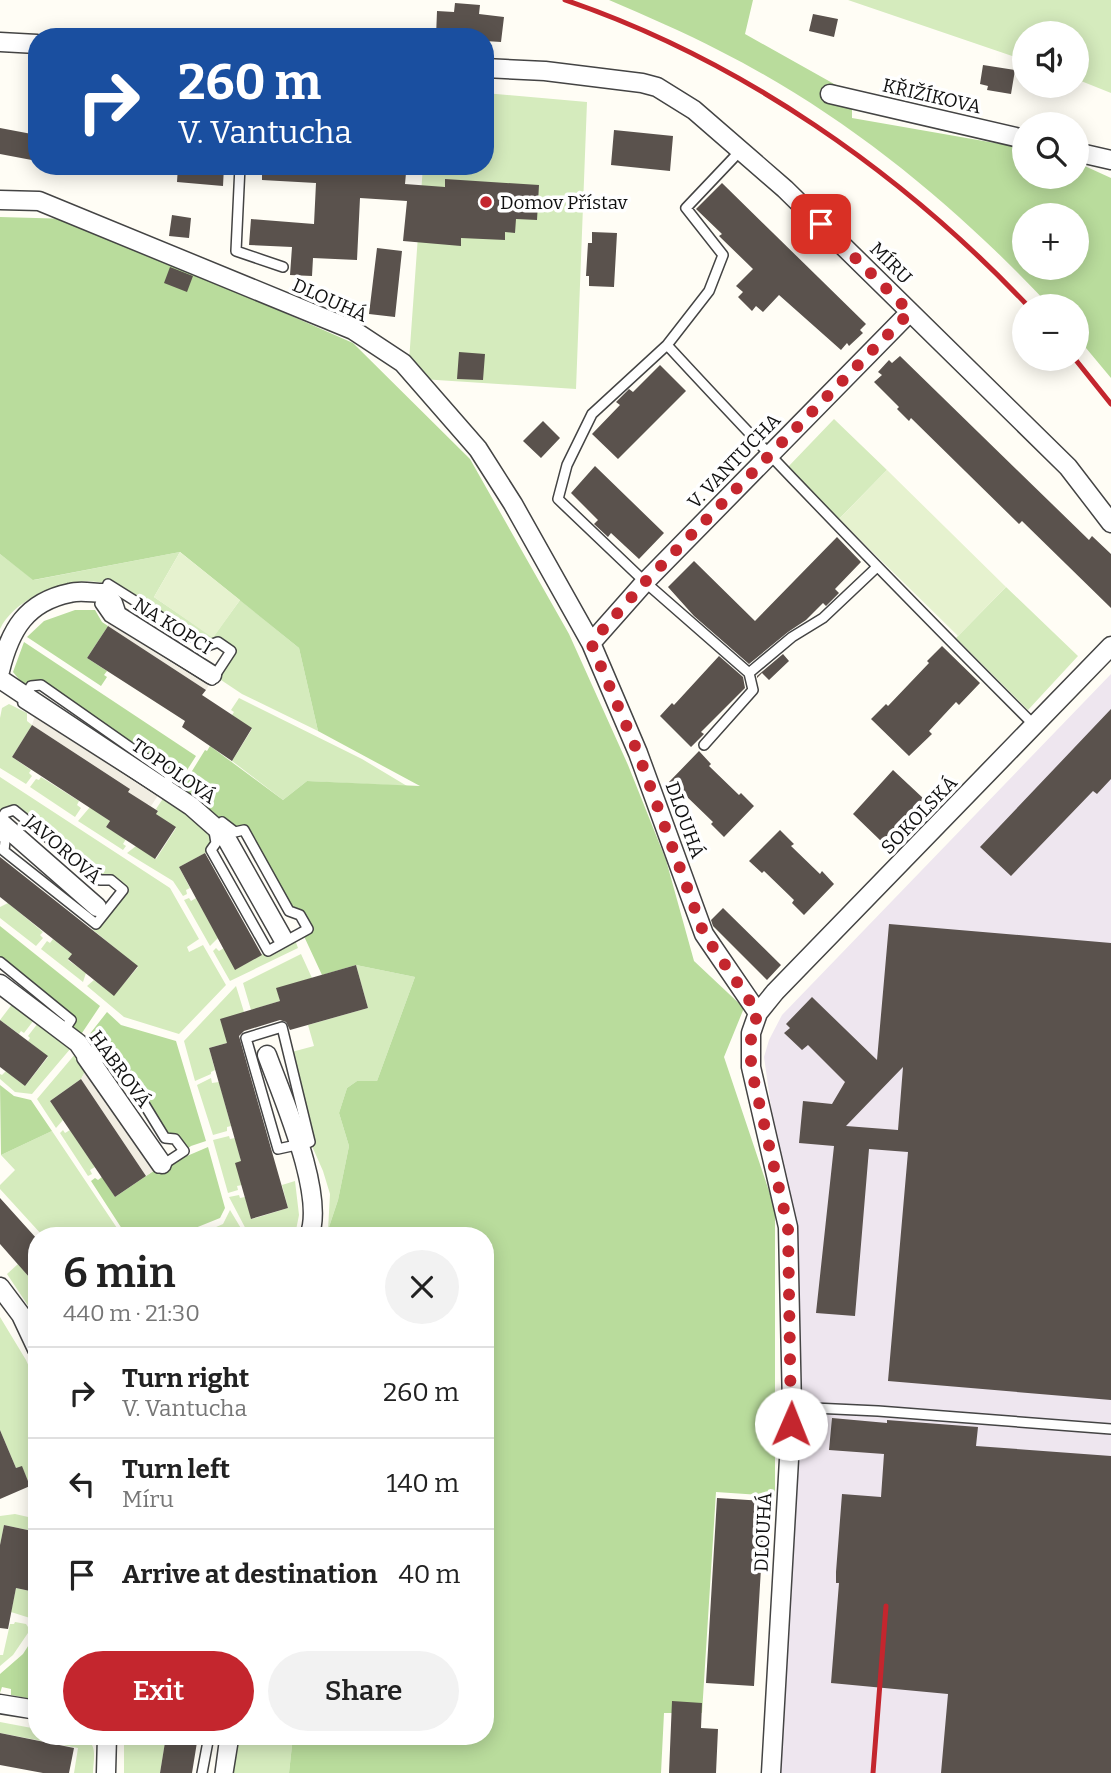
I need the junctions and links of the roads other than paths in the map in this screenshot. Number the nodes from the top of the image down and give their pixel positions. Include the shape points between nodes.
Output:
1 (0, 42) edge
2 (28, 44) edge
3 (494, 69) edge
4 (830, 94) dead end
5 (1012, 136) edge
6 (741, 150) junction
7 (1089, 155) edge
8 (1111, 160) edge
9 (240, 175) edge
10 (0, 200) edge
11 (283, 267) dead end
12 (910, 312) junction
13 (667, 345) junction
14 (769, 455) junction
15 (1111, 523) edge
16 (877, 567) junction
17 (645, 582) junction
18 (104, 593) junction
19 (591, 643) junction
20 (1111, 646) edge
21 (2, 649) edge
22 (0, 671) edge
23 (749, 673) junction
24 (212, 675) dead end
25 (0, 678) edge
26 (1035, 726) junction
27 (704, 745) dead end
28 (0, 821) edge
29 (216, 829) junction
30 (0, 830) edge
31 (97, 907) dead end
32 (282, 937) dead end
33 (0, 962) edge
34 (0, 984) edge
35 (0, 993) edge
36 (758, 1013) junction
37 (63, 1032) junction
38 (86, 1055) junction
39 (267, 1055) dead end
40 (299, 1145) junction
41 (162, 1164) joint
42 (311, 1227) edge
43 (0, 1287) edge
44 (28, 1330) edge
45 (792, 1407) junction
46 (1111, 1429) edge
47 (0, 1704) edge
48 (28, 1709) edge
49 (107, 1745) edge
50 (207, 1745) edge
51 (224, 1745) edge
52 (233, 1745) edge
53 (106, 1773) edge
54 (202, 1773) edge
55 (220, 1773) edge
56 (228, 1773) edge
57 (771, 1773) edge

1 - 2 street
3 - 6 street, MÍRU via 594,76 657,87 694,110
4 - 5 street, KŘIŽÍKOVA
6 - 12 street, MÍRU
6 - 13 lane via 686,208 723,255 709,291
7 - 8 street
9 - 11 lane via 236,251
10 - 19 street, DLOUHÁ via 39,201 353,330 403,363 478,449
12 - 14 street, V. VANTUCHA
12 - 15 street, MÍRU via 1068,467
13 - 14 lane
13 - 17 lane via 592,414 567,465 558,499
14 - 16 lane
14 - 17 street, V. VANTUCHA
16 - 23 lane via 823,618
16 - 26 lane
17 - 19 street, V. VANTUCHA
17 - 23 lane
18 - 18 lane via 108,584 113,585 207,646 218,642 231,651 212,680 109,617 100,604
18 - 21 street via 71,592 34,606
18 - 24 street, NA KOPCI via 117,615
19 - 36 street, DLOUHÁ via 638,753 704,934
20 - 26 street, SOKOLSKÁ
21 - 22 street
23 - 27 lane via 754,691
25 - 29 street, TOPOLOVÁ via 191,806
26 - 36 street, SOKOLSKÁ
28 - 30 lane via 14,810 100,880 111,880 123,890 96,924 4,851
28 - 31 street, JAVOROVÁ
29 - 29 lane via 222,822 235,832 244,830 289,911 300,915 308,929 268,951 211,850
29 - 32 street, TOPOLOVÁ via 225,836
33 - 37 lane via 71,1020
34 - 37 street, HABROVÁ
35 - 37 lane via 58,1039
36 - 45 street, DLOUHÁ via 751,1033 751,1068 788,1227
37 - 38 street, HABROVÁ
38 - 41 street, HABROVÁ
38 - 41 lane via 92,1051 102,1058 116,1058 165,1138 175,1139 184,1151
39 - 40 street
40 - 40 lane via 310,1142 282,1027 246,1038 278,1149
40 - 42 street via 315,1210
43 - 44 street
45 - 46 lane
45 - 57 street, DLOUHÁ
47 - 48 street
49 - 53 street
50 - 54 lane
51 - 55 lane
52 - 56 lane

